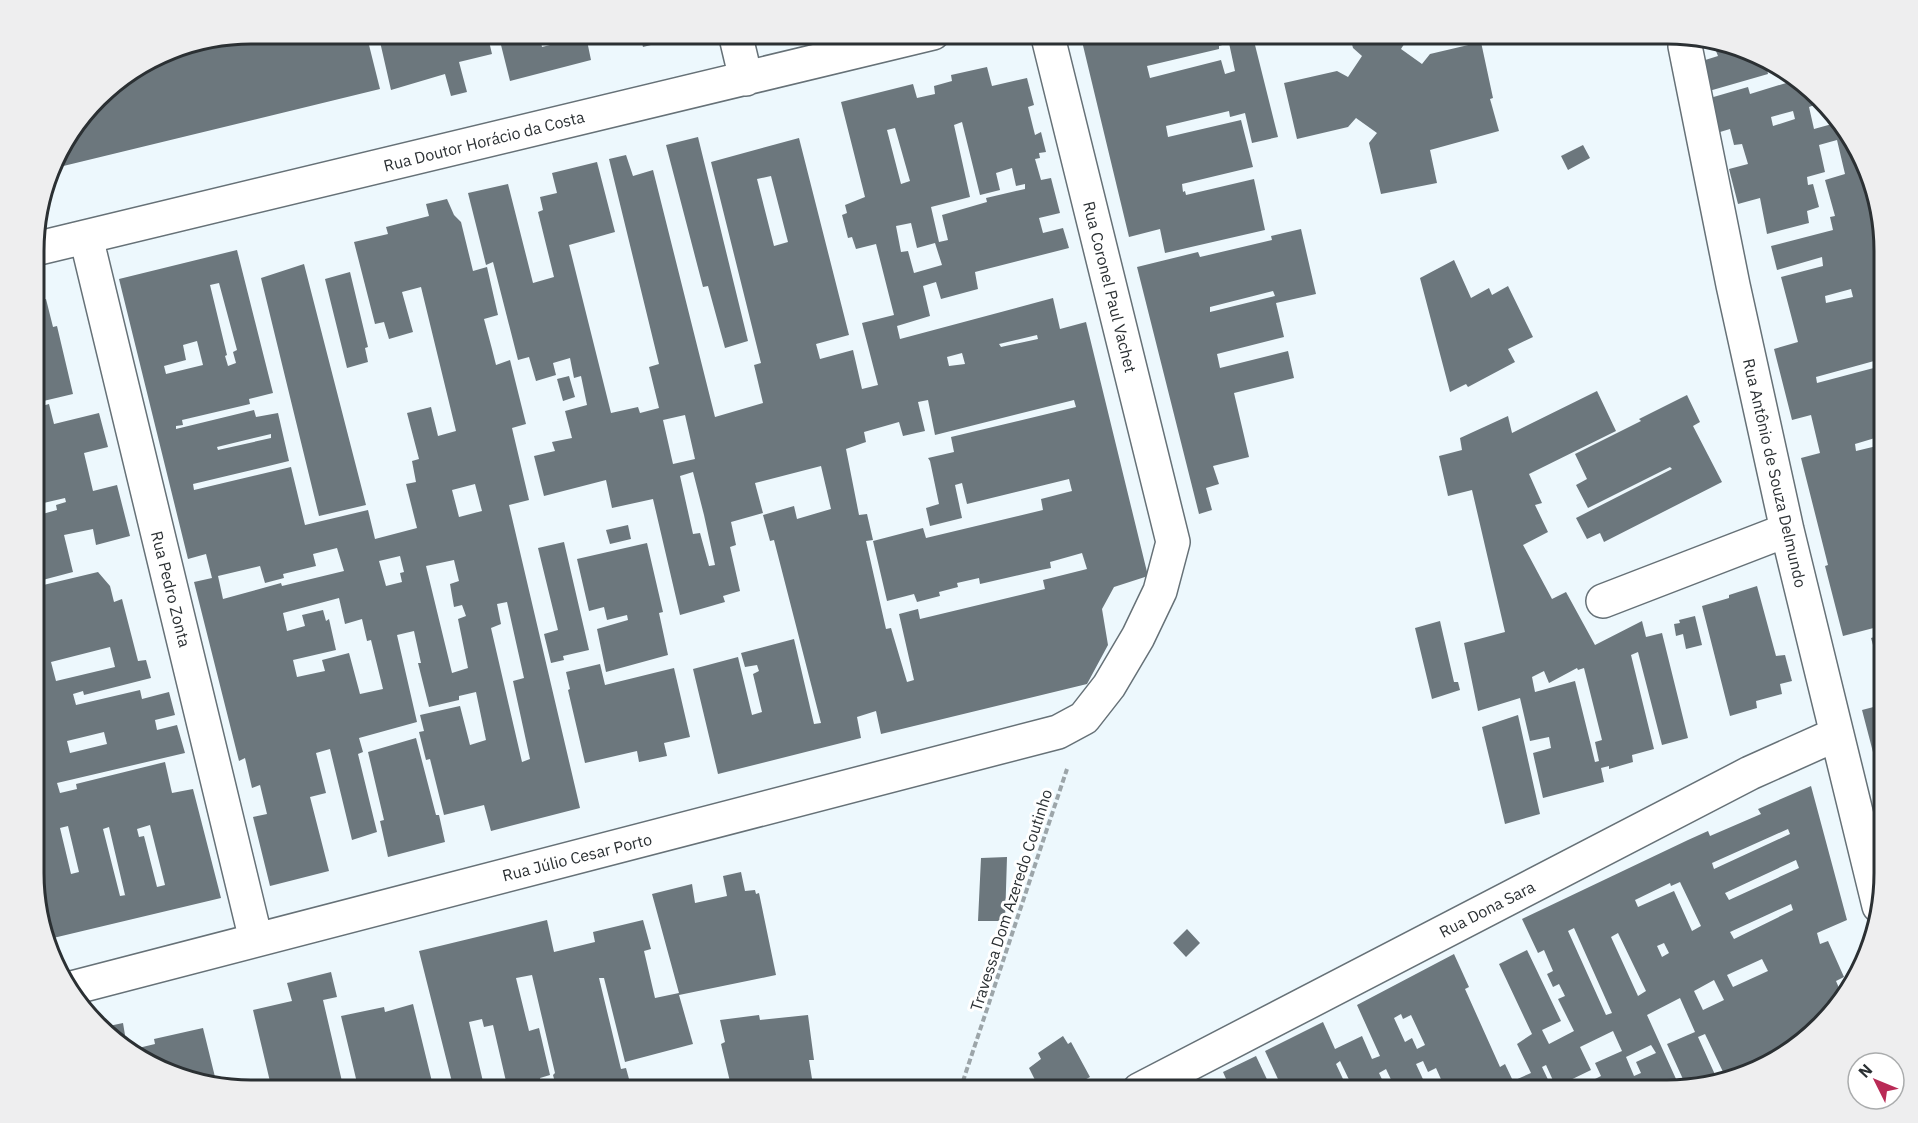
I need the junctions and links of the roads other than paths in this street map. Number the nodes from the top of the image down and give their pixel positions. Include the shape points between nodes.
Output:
1 (738, 44) edge
2 (888, 44) edge
3 (1050, 44) edge
4 (1685, 45) edge
5 (746, 79) junction
6 (86, 237) junction
7 (44, 247) edge
8 (1787, 530) junction
9 (1603, 601) dead end
10 (1084, 718) joint
11 (1837, 734) junction
12 (1874, 878) edge
13 (256, 940) junction
14 (78, 986) edge
15 (1159, 1079) edge

1 - 5 street
2 - 5 street, Rua Doutor Horácio da Costa
3 - 10 street, Rua Coronel Paul Vachet via 1173,542 1160,591 1138,637 1109,686
4 - 8 street, Rua Antônio de Souza Delmundo
5 - 6 street, Rua Doutor Horácio da Costa
6 - 7 street, Rua Doutor Horácio da Costa
6 - 13 street, Rua Pedro Zonta
8 - 9 street
8 - 11 street, Rua Antônio de Souza Delmundo
10 - 13 street, Rua Júlio Cesar Porto via 1058,732
11 - 12 street, Rua Antônio de Souza Delmundo
11 - 15 street, Rua Dona Sara via 1750,773
13 - 14 street, Rua Júlio Cesar Porto

